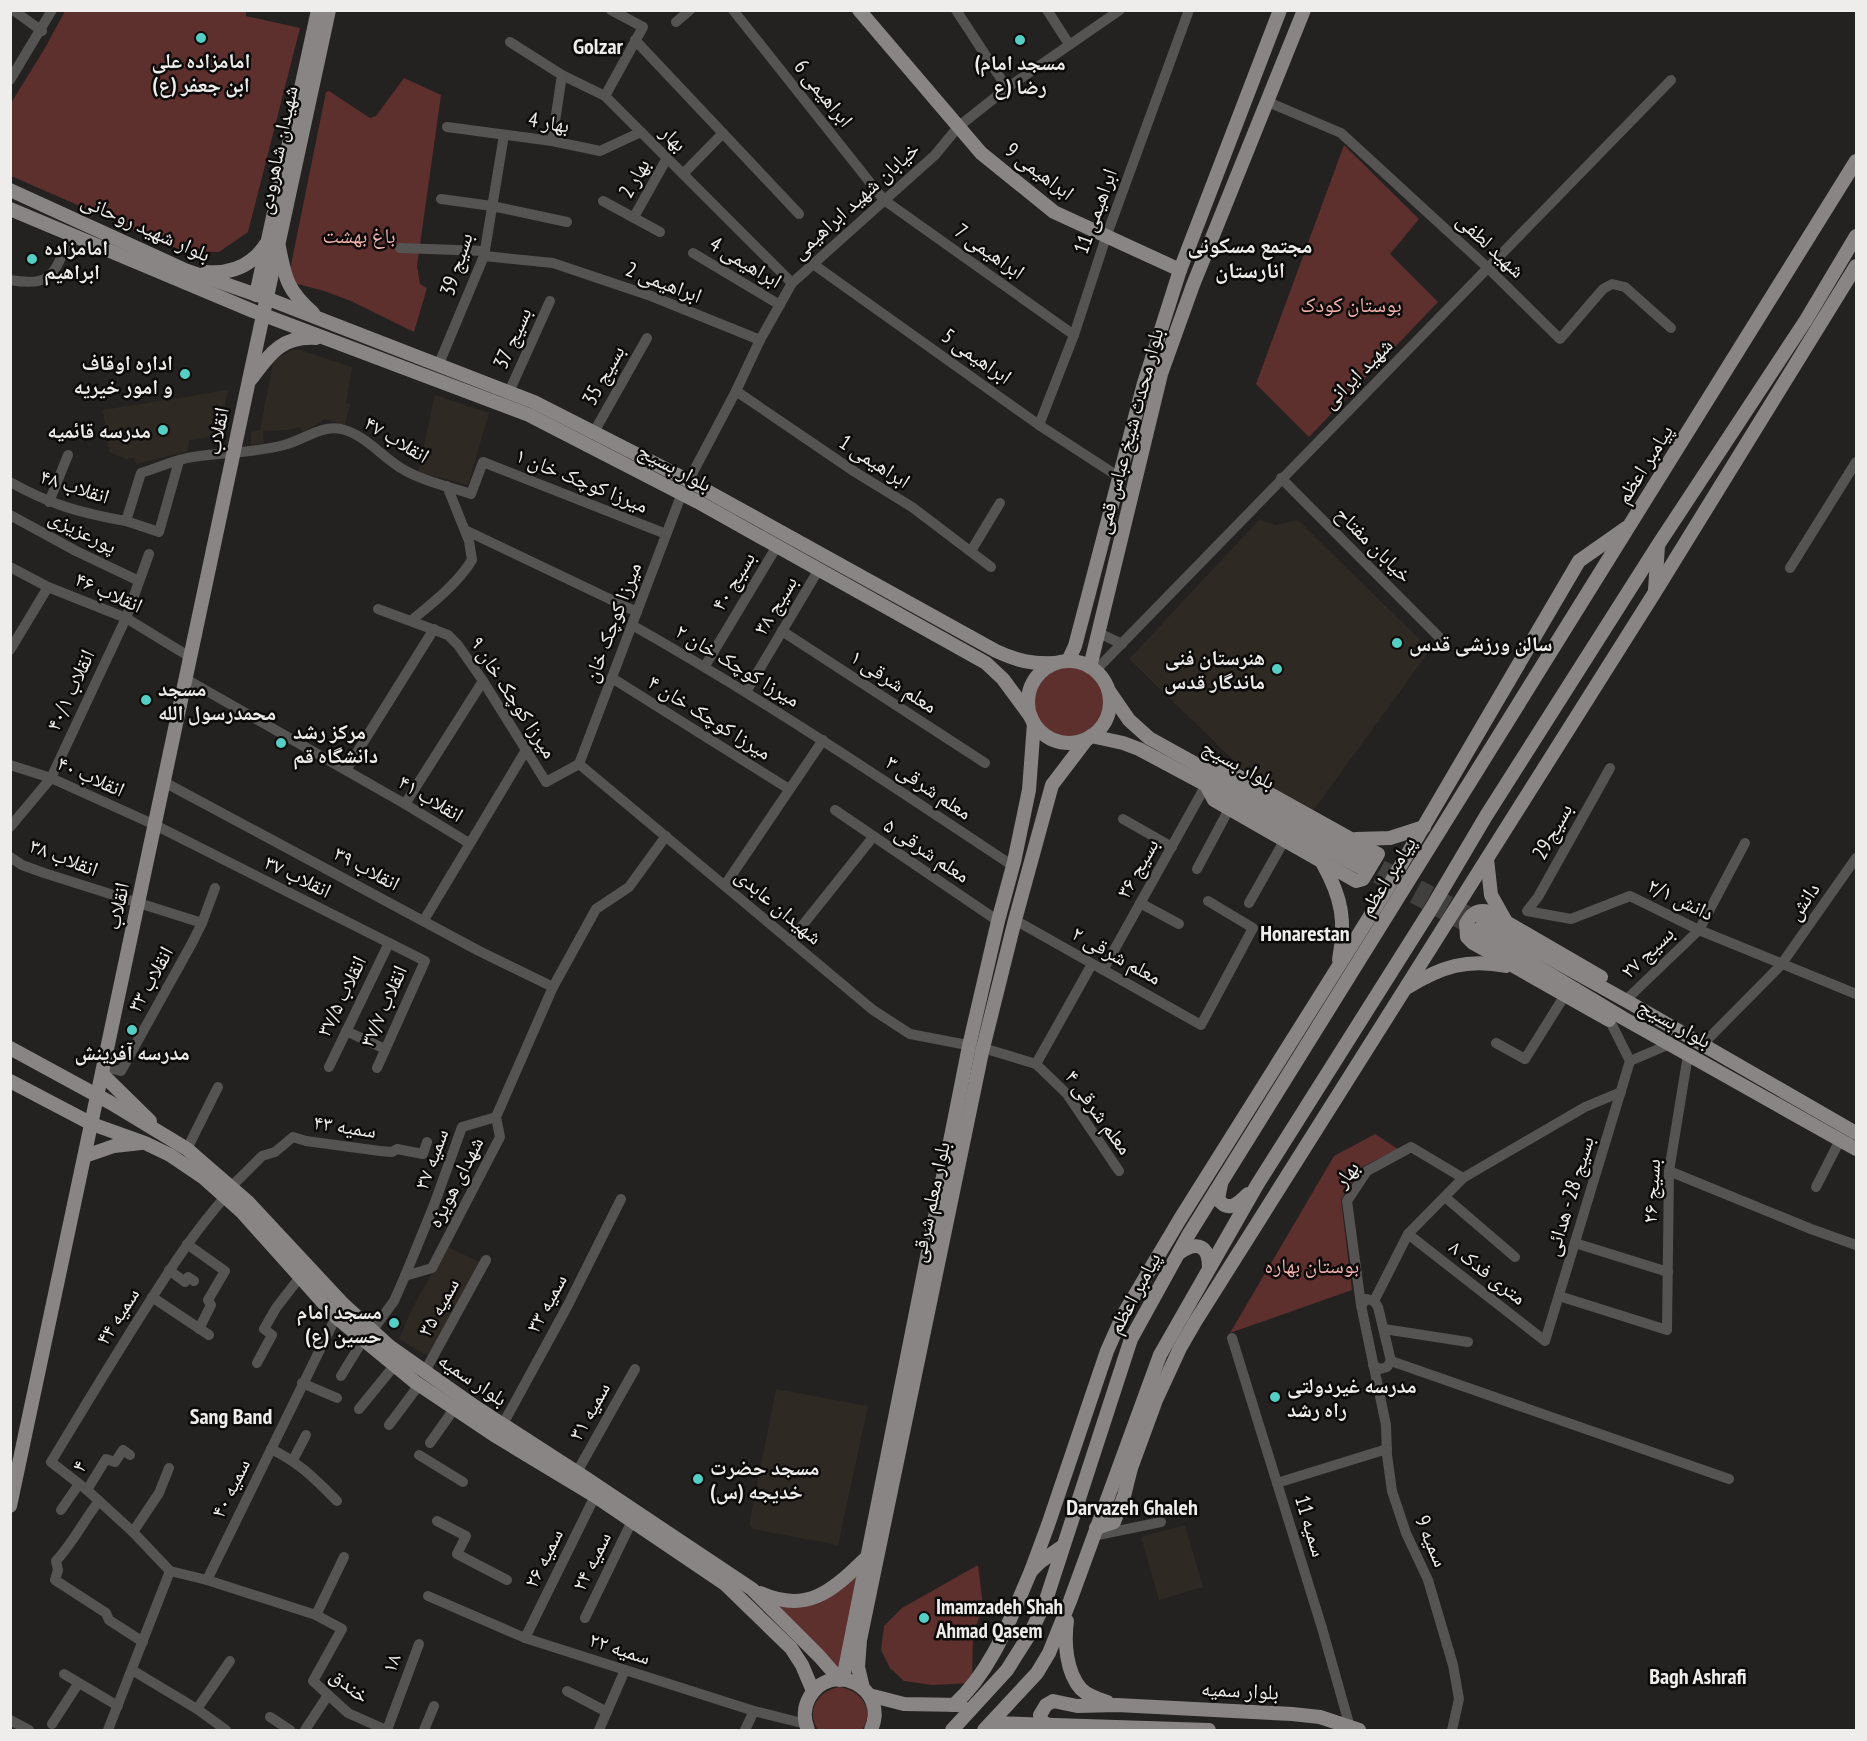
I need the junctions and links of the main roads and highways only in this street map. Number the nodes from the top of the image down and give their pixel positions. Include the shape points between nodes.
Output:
1 (318, 10) edge
2 (329, 10) edge
3 (860, 10) edge
4 (1280, 10) edge
5 (1304, 10) edge
6 (1857, 161) edge
7 (10, 190) edge
8 (10, 209) edge
9 (1857, 236) edge
10 (273, 242) junction
11 (1857, 266) edge
12 (186, 270) junction
13 (1180, 270) junction
14 (261, 297) junction
15 (263, 315) junction
16 (1806, 320) junction
17 (324, 322) junction
18 (1812, 338) junction
19 (326, 339) junction
20 (248, 384) junction
21 (670, 479) junction
22 (692, 491) junction
23 (1633, 523) junction
24 (1658, 545) junction
25 (1654, 592) junction
26 (1062, 662) junction
27 (1093, 669) junction
28 (1109, 691) junction
29 (1032, 720) junction
30 (1089, 738) junction
31 (1209, 779) junction
32 (1424, 827) junction
33 (1352, 839) junction
34 (1487, 858) junction
35 (1322, 862) junction
36 (1360, 862) tunnel mouth
37 (1400, 866) junction
38 (1413, 873) junction
39 (1506, 922) junction
40 (1337, 968) junction
41 (1517, 968) junction
42 (1404, 990) junction
43 (1631, 1000) junction
44 (1616, 1019) junction
45 (976, 1047) junction
46 (10, 1048) edge
47 (103, 1071) junction
48 (10, 1081) edge
49 (98, 1096) junction
50 (128, 1114) junction
51 (92, 1124) junction
52 (121, 1133) junction
53 (1857, 1133) edge
54 (164, 1136) junction
55 (145, 1143) junction
56 (1857, 1149) edge
57 (85, 1156) junction
58 (1222, 1179) junction
59 (1257, 1185) junction
60 (228, 1192) junction
61 (1179, 1252) junction
62 (1209, 1268) junction
63 (367, 1336) junction
64 (422, 1379) junction
65 (14, 1470) edge
66 (10, 1506) edge
67 (1094, 1532) junction
68 (1063, 1546) junction
69 (865, 1559) junction
70 (1031, 1571) junction
71 (752, 1589) junction
72 (1070, 1601) junction
73 (995, 1651) junction
74 (842, 1679) junction
75 (813, 1691) junction
76 (989, 1691) junction
77 (866, 1692) junction
78 (978, 1703) junction
79 (954, 1705) junction
80 (1117, 1705) junction
81 (1043, 1725) junction
82 (988, 1727) edge
83 (807, 1728) edge
84 (1116, 1729) edge
85 (1354, 1729) edge
86 (871, 1731) edge
87 (952, 1731) edge
88 (1209, 1731) edge

1 - 10 main road, شهیدان شاهرودی
2 - 10 main road, شهیدان شاهرودی
3 - 13 main road, ابراهیمی 9 via 981,153 1054,212
4 - 13 main road
5 - 27 main road, بلوار محدث شیخ عباس قمی via 1161,374 1098,633
6 - 23 main road, پیامبر اعظم
7 - 12 main road, بلوار شهید روحانی
8 - 15 main road, بلوار شهید روحانی
9 - 16 main road
10 - 12 main road via 236,269 222,273
10 - 14 main road, شهیدان شاهرودی
10 - 17 main road via 288,285
11 - 18 main road
12 - 14 main road, بلوار شهید روحانی
13 - 26 main road via 1144,383 1075,646
14 - 15 main road, شهیدان شاهرودی
14 - 17 main road, بلوار بسیج
15 - 19 main road, بلوار بسیج
15 - 20 main road, انقلاب
16 - 18 main road
16 - 24 main road
17 - 21 main road, بلوار بسیج via 509,392 594,432
18 - 25 main road
19 - 20 main road via 303,338 282,344
19 - 21 main road, بلوار بسیج via 529,415
20 - 47 main road, انقلاب
21 - 22 main road, بلوار بسیج
22 - 26 main road, بلوار بسیج via 996,651 1032,664
22 - 29 main road, بلوار بسیج via 777,546 986,663 1003,679
23 - 32 main road via 1579,561
23 - 38 main road, پیامبر اعظم
24 - 25 main road
24 - 59 main road
25 - 34 main road
26 - 27 main road via 1082,663
26 - 29 main road via 1044,669 1035,679 1028,704
27 - 28 main road
28 - 30 main road via 1107,719
28 - 31 main road, بلوار بسیج via 1129,720 1149,738
29 - 30 main road via 1048,738 1074,743
29 - 45 main road, بلوار معلم شرقی via 1029,790 998,921
30 - 31 main road, بلوار بسیج via 1123,743
30 - 45 main road, بلوار معلم شرقی via 1052,785
31 - 33 main road via 1227,771
31 - 35 main road via 1214,800
31 - 36 main road, بلوار بسیج
32 - 33 main road via 1390,838
32 - 37 main road
33 - 35 main road via 1378,854 1363,879 1356,881
34 - 39 main road via 1491,895
34 - 42 main road
35 - 40 main road via 1334,884 1342,913 1344,936
37 - 38 main road
37 - 40 main road
38 - 58 main road, پیامبر اعظم
39 - 41 main road via 1489,912 1478,912 1468,918 1465,931 1473,943
39 - 43 main road via 1586,967
40 - 70 main road via 1123,1315
41 - 42 main road via 1464,964 1443,969
41 - 44 main road
42 - 67 main road via 1180,1348 1156,1401 1114,1521
43 - 44 main road, بلوار بسیج via 1480,926
43 - 53 main road, بلوار بسیج
44 - 56 main road, بلوار بسیج via 1670,1044
45 - 69 main road, بلوار معلم شرقی
45 - 77 main road, بلوار معلم شرقی via 860,1640 858,1667
46 - 49 main road, بلوار سمیه
47 - 49 main road, انقلاب
47 - 54 main road
48 - 51 main road, بلوار سمیه
49 - 50 main road, بلوار سمیه
49 - 51 main road, انقلاب
50 - 52 main road via 115,1120
50 - 54 main road, بلوار سمیه
51 - 52 main road, بلوار سمیه
51 - 57 main road, انقلاب
52 - 55 main road, بلوار سمیه
54 - 60 main road, بلوار سمیه via 187,1149
55 - 57 main road via 114,1146
55 - 60 main road, بلوار سمیه
57 - 65 main road, انقلاب
58 - 59 main road via 1218,1199 1227,1207 1241,1202
58 - 61 main road, پیامبر اعظم
59 - 62 main road
60 - 63 main road, بلوار سمیه via 336,1317
60 - 63 main road, بلوار سمیه via 249,1202 343,1304
61 - 62 main road via 1191,1246 1204,1248
61 - 68 main road, پیامبر اعظم via 1131,1339
62 - 67 main road via 1160,1354
63 - 64 main road, بلوار سمیه
63 - 64 main road, بلوار سمیه via 394,1366
64 - 71 main road, بلوار سمیه via 502,1424
64 - 75 main road, بلوار سمیه via 454,1409 595,1496 725,1584 791,1648
65 - 66 main road, انقلاب
67 - 72 main road
68 - 70 main road
68 - 76 main road, پیامبر اعظم via 1031,1632
69 - 71 main road via 839,1584 815,1598 786,1602
69 - 74 main road, بلوار معلم شرقی
70 - 73 main road
71 - 74 main road, بلوار سمیه
72 - 80 main road via 1065,1632 1067,1660 1073,1675 1090,1696
72 - 82 main road via 1037,1673
73 - 76 main road
73 - 79 main road via 971,1689
74 - 75 main road via 822,1684
74 - 77 main road
75 - 83 main road via 804,1713
76 - 78 main road, پیامبر اعظم
77 - 79 main road via 904,1704
77 - 86 main road, بلوار معلم شرقی via 875,1714
78 - 79 main road
78 - 87 main road, پیامبر اعظم
80 - 81 main road via 1077,1706 1053,1701 1040,1715
80 - 85 main road, بلوار سمیه via 1292,1714 1320,1717
81 - 82 main road, بلوار سمیه
81 - 84 main road, بلوار سمیه
84 - 88 main road, بلوار سمیه

